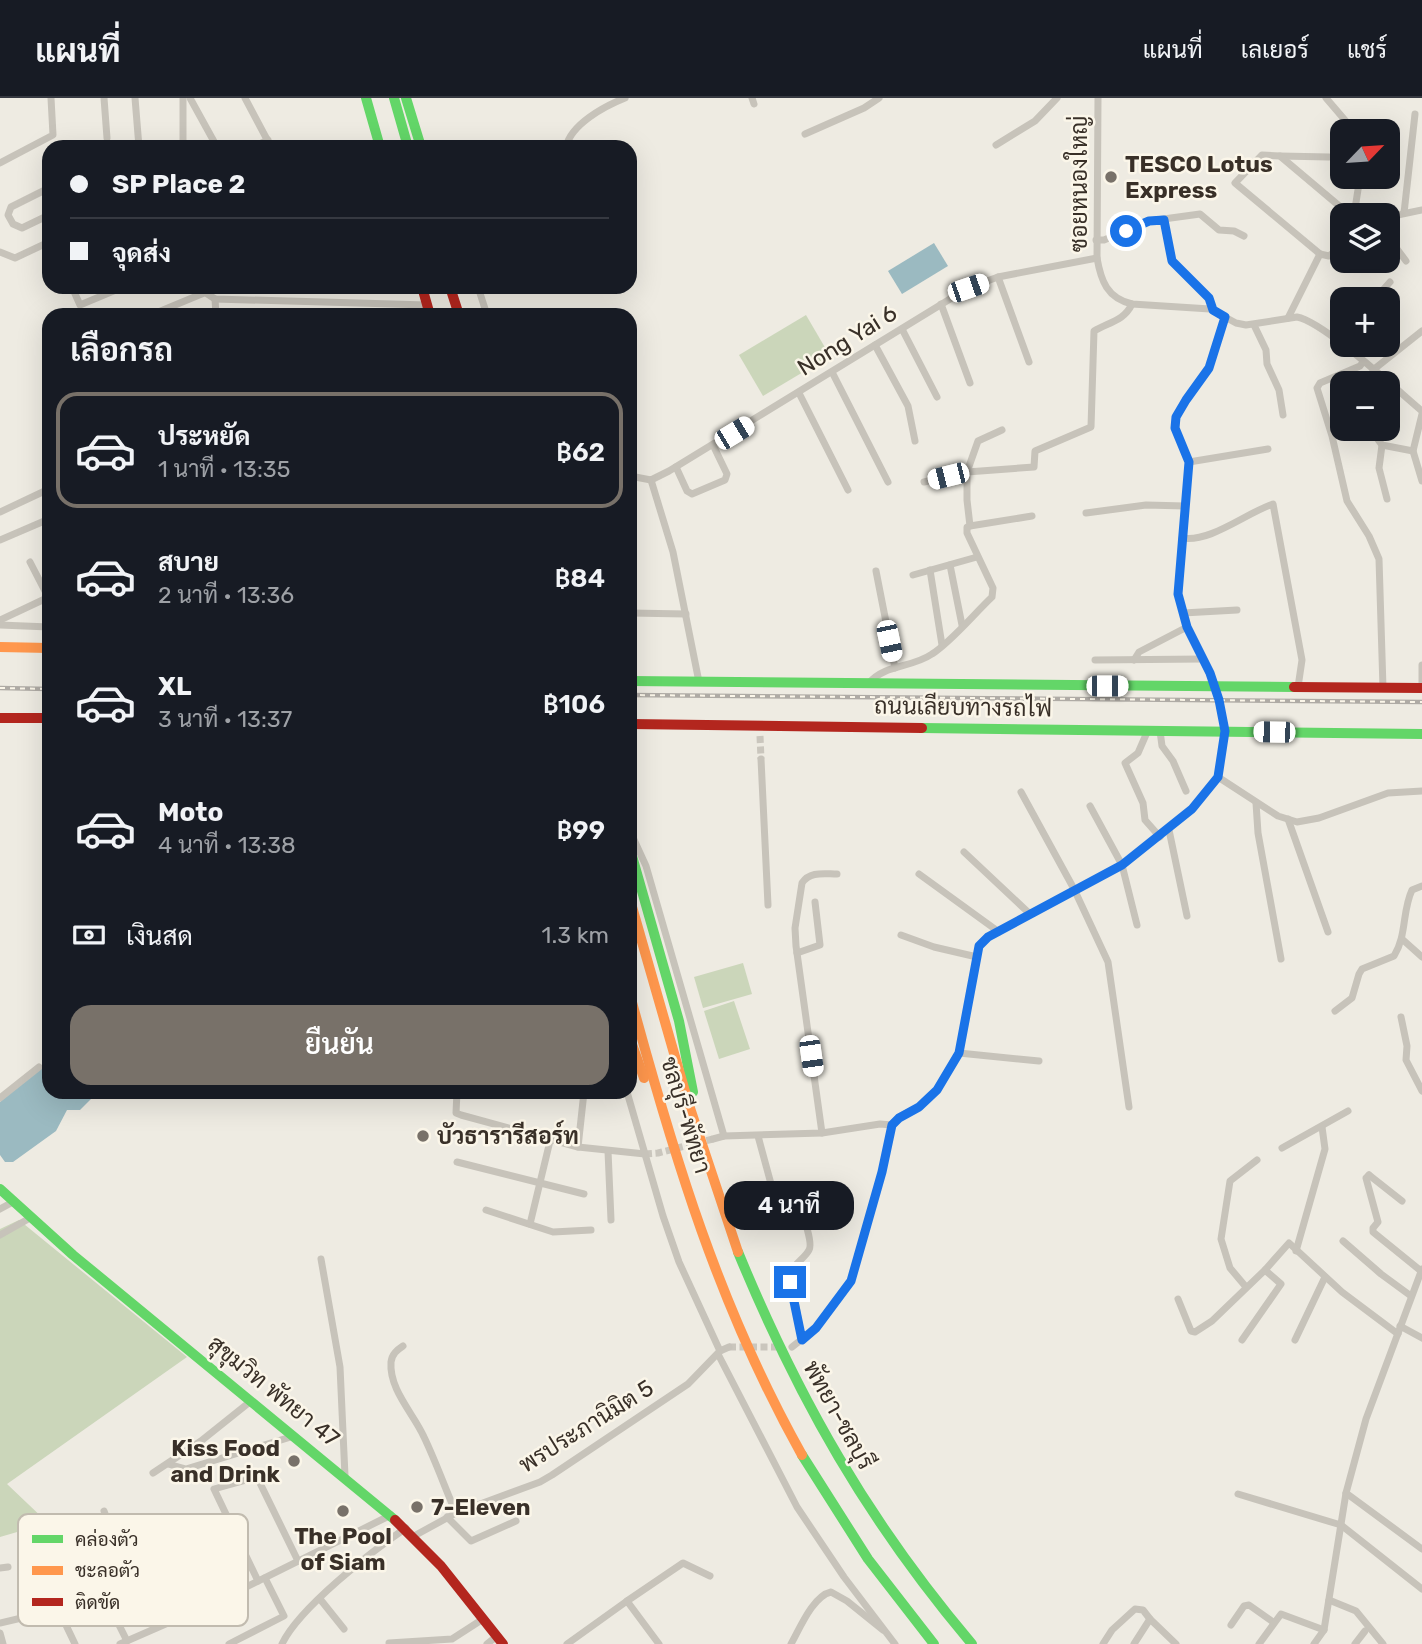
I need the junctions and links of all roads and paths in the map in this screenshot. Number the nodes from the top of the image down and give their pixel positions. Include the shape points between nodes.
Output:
1 (51, 98) edge
2 (104, 98) edge
3 (135, 98) edge
4 (184, 98) edge
5 (190, 98) edge
6 (246, 98) edge
7 (366, 98) edge
8 (394, 98) edge
9 (406, 98) edge
10 (625, 98) edge
11 (879, 98) edge
12 (1058, 98) edge
13 (1098, 98) edge
14 (1326, 98) edge
15 (1415, 114) dead end
16 (1344, 119) edge
17 (806, 134) dead end
18 (107, 138) dead end
19 (44, 140) edge
20 (138, 140) edge
21 (183, 140) edge
22 (213, 140) edge
23 (268, 140) edge
24 (378, 140) edge
25 (406, 140) edge
26 (419, 140) edge
27 (568, 140) edge
28 (42, 141) edge
29 (996, 145) dead end
30 (1280, 156) junction
31 (1329, 157) dead end
32 (0, 163) edge
33 (42, 192) edge
34 (1337, 203) edge
35 (1422, 210) edge
36 (1404, 213) junction
37 (1400, 214) edge
38 (42, 218) edge
39 (1164, 220) junction
40 (1244, 236) dead end
41 (1096, 240) junction
42 (42, 245) edge
43 (0, 252) edge
44 (1400, 253) edge
45 (1320, 254) junction
46 (1330, 255) edge
47 (1097, 258) junction
48 (1406, 261) dead end
49 (998, 277) junction
50 (1390, 282) dead end
51 (1386, 287) edge
52 (75, 294) edge
53 (106, 294) edge
54 (202, 294) edge
55 (206, 294) edge
56 (215, 299) junction
57 (941, 304) junction
58 (1132, 304) junction
59 (168, 308) edge
60 (216, 308) edge
61 (390, 308) edge
62 (1213, 310) junction
63 (1225, 317) junction
64 (1288, 318) junction
65 (1254, 325) junction
66 (902, 329) junction
67 (1422, 331) edge
68 (1330, 336) edge
69 (875, 345) junction
70 (1357, 357) edge
71 (1029, 362) dead end
72 (1363, 362) junction
73 (1373, 370) junction
74 (832, 372) junction
75 (970, 383) dead end
76 (799, 393) junction
77 (937, 397) dead end
78 (1422, 413) edge
79 (1283, 415) dead end
80 (1002, 430) dead end
81 (915, 441) dead end
82 (1379, 441) edge
83 (713, 445) junction
84 (1382, 445) junction
85 (1268, 449) dead end
86 (1413, 451) junction
87 (1189, 462) junction
88 (676, 467) junction
89 (967, 476) junction
90 (637, 478) edge
91 (650, 481) junction
92 (1422, 481) edge
93 (888, 482) dead end
94 (924, 482) dead end
95 (848, 490) dead end
96 (42, 492) edge
97 (1387, 499) dead end
98 (1185, 506) junction
99 (0, 512) edge
100 (1086, 513) dead end
101 (1032, 516) dead end
102 (42, 522) edge
103 (970, 526) junction
104 (1182, 538) junction
105 (0, 540) edge
106 (977, 556) junction
107 (30, 562) dead end
108 (950, 565) junction
109 (930, 570) junction
110 (876, 571) dead end
111 (913, 575) dead end
112 (42, 585) edge
113 (42, 600) edge
114 (1237, 610) dead end
115 (637, 613) edge
116 (1183, 613) junction
117 (687, 614) junction
118 (0, 622) edge
119 (962, 625) junction
120 (42, 626) edge
121 (1187, 627) junction
122 (942, 645) junction
123 (0, 648) edge
124 (42, 648) edge
125 (1203, 659) junction
126 (1095, 660) dead end
127 (1134, 660) junction
128 (1422, 666) edge
129 (895, 668) junction
130 (637, 681) edge
131 (699, 682) junction
132 (868, 684) junction
133 (1216, 687) junction
134 (1298, 687) junction
135 (1383, 688) junction
136 (1422, 688) edge
137 (0, 718) edge
138 (42, 718) edge
139 (637, 724) edge
140 (1154, 730) junction
141 (1225, 731) junction
142 (1422, 734) edge
143 (761, 759) tunnel mouth
144 (1218, 777) junction
145 (1186, 791) dead end
146 (1422, 791) edge
147 (1021, 792) dead end
148 (1256, 803) junction
149 (1090, 806) dead end
150 (1288, 819) junction
151 (1169, 830) junction
152 (1160, 837) junction
153 (637, 846) edge
154 (964, 852) dead end
155 (1122, 865) junction
156 (637, 873) edge
157 (837, 874) dead end
158 (919, 874) dead end
159 (1422, 886) edge
160 (1074, 889) junction
161 (815, 902) dead end
162 (768, 905) dead end
163 (1030, 914) junction
164 (1187, 916) dead end
165 (637, 924) edge
166 (1137, 925) dead end
167 (999, 932) junction
168 (1328, 932) dead end
169 (901, 935) dead end
170 (1402, 939) junction
171 (797, 953) junction
172 (977, 957) junction
173 (1422, 957) edge
174 (1282, 958) dead end
175 (1335, 1011) dead end
176 (1401, 1017) dead end
177 (637, 1021) edge
178 (959, 1053) junction
179 (637, 1057) edge
180 (1039, 1061) dead end
181 (39, 1067) dead end
182 (1422, 1091) edge
183 (0, 1098) edge
184 (457, 1099) edge
185 (583, 1099) edge
186 (629, 1099) edge
187 (1129, 1107) dead end
188 (1348, 1111) dead end
189 (892, 1125) junction
190 (1322, 1126) junction
191 (822, 1133) junction
192 (698, 1135) junction
193 (724, 1136) junction
194 (758, 1136) junction
195 (713, 1139) tunnel mouth
196 (550, 1141) junction
197 (670, 1141) junction
198 (578, 1147) junction
199 (1282, 1148) dead end
200 (608, 1151) junction
201 (645, 1154) junction
202 (1257, 1160) dead end
203 (457, 1162) dead end
204 (541, 1184) junction
205 (0, 1189) edge
206 (584, 1194) dead end
207 (1402, 1201) dead end
208 (13, 1202) junction
209 (0, 1209) edge
210 (486, 1210) dead end
211 (30, 1218) junction
212 (611, 1220) dead end
213 (530, 1224) junction
214 (591, 1230) dead end
215 (0, 1235) edge
216 (1343, 1241) dead end
217 (1296, 1251) junction
218 (321, 1259) dead end
219 (1265, 1270) junction
220 (1421, 1270) edge
221 (1325, 1277) junction
222 (1246, 1287) junction
223 (1411, 1296) junction
224 (1178, 1299) dead end
225 (1399, 1330) junction
226 (1422, 1338) edge
227 (802, 1340) junction
228 (1242, 1340) dead end
229 (1295, 1340) dead end
230 (403, 1346) dead end
231 (729, 1347) tunnel mouth
232 (792, 1347) tunnel mouth
233 (719, 1352) junction
234 (251, 1401) junction
235 (294, 1436) junction
236 (168, 1464) junction
237 (153, 1473) dead end
238 (345, 1476) junction
239 (1346, 1493) junction
240 (1238, 1494) dead end
241 (104, 1511) dead end
242 (456, 1513) junction
243 (105, 1514) edge
244 (227, 1514) edge
245 (391, 1514) junction
246 (447, 1517) junction
247 (516, 1521) dead end
248 (1342, 1525) junction
249 (410, 1532) junction
250 (1422, 1549) edge
251 (248, 1555) edge
252 (298, 1561) junction
253 (710, 1576) dead end
254 (261, 1580) junction
255 (248, 1586) edge
256 (1422, 1589) edge
257 (320, 1599) junction
258 (1329, 1600) junction
259 (626, 1601) junction
260 (18, 1619) edge
261 (483, 1619) junction
262 (1150, 1619) junction
263 (1273, 1622) junction
264 (0, 1623) edge
265 (1231, 1625) dead end
266 (66, 1626) edge
267 (116, 1626) edge
268 (164, 1626) edge
269 (344, 1629) dead end
270 (1324, 1630) junction
271 (1365, 1631) dead end
272 (0, 1633) edge
273 (886, 1633) junction
274 (500, 1640) edge
275 (123, 1643) edge
276 (389, 1643) edge
277 (3, 1644) edge
278 (75, 1644) edge
279 (229, 1644) edge
280 (282, 1644) edge
281 (487, 1644) edge
282 (566, 1644) edge
283 (659, 1644) edge
284 (790, 1644) edge
285 (895, 1644) edge
286 (934, 1644) edge
287 (972, 1644) edge
288 (1103, 1644) edge
289 (1134, 1644) edge
290 (1176, 1644) edge
291 (1259, 1644) edge
292 (1314, 1644) edge
293 (1355, 1644) edge
294 (1383, 1644) edge

1 - 19 street via 53,135
2 - 18 street
3 - 20 street
4 - 21 street
5 - 22 street
6 - 23 street
7 - 24 main road
8 - 25 main road
9 - 26 main road
10 - 27 street via 580,125
11 - 17 street
12 - 29 street via 1035,121
13 - 41 street, ซอยหนองใหญ่
14 - 16 street
15 - 36 street
28 - 32 street
30 - 31 street
30 - 34 street
30 - 45 street via 1262,155 1236,183
33 - 38 street via 11,207 8,215 22,228
35 - 36 street
36 - 37 street
39 - 40 street via 1200,214 1219,230
39 - 41 street
39 - 62 street via 1172,261 1209,298
41 - 47 street, ซอยหนองใหญ่
42 - 43 street via 15,258
44 - 48 street
45 - 46 street
45 - 64 street
47 - 49 street, Nong Yai 6
47 - 58 street, ซอยหนองใหญ่ via 1109,292
49 - 57 street, Nong Yai 6
49 - 71 street
50 - 51 street
52 - 53 street via 80,304
54 - 59 street
55 - 56 street
56 - 60 street
56 - 61 street
57 - 66 street, Nong Yai 6
57 - 75 street
58 - 62 street
58 - 89 street via 1117,321 1094,331 1091,427 1035,451 1034,467
62 - 63 street
63 - 65 street
63 - 87 street via 1209,368 1176,417 1175,428
64 - 65 street
64 - 68 street via 1305,318
65 - 79 street via 1279,390
66 - 69 street, Nong Yai 6
66 - 77 street
67 - 73 street
69 - 74 street, Nong Yai 6
69 - 81 street via 908,406
70 - 72 street
72 - 73 street
72 - 135 street via 1317,388 1347,501 1379,559
73 - 78 street
74 - 76 street, Nong Yai 6
74 - 93 street
76 - 83 street, Nong Yai 6
76 - 95 street
78 - 86 street
80 - 89 street via 978,441
82 - 84 street
83 - 88 street, Nong Yai 6
83 - 88 street via 727,474 725,480 692,494
84 - 86 street
84 - 97 street via 1379,468
85 - 87 street
86 - 92 street
87 - 98 street
88 - 91 street, Nong Yai 6
89 - 94 street
89 - 103 street
90 - 91 street
91 - 117 street
96 - 99 street
98 - 100 street via 1146,505
98 - 104 street
101 - 103 street
102 - 105 street
103 - 106 street via 967,533
104 - 116 street via 1178,594
104 - 134 street via 1213,534 1273,504 1302,660
106 - 108 street
106 - 119 street via 994,593
107 - 112 street
108 - 109 street
108 - 119 street
109 - 111 street
109 - 122 street
110 - 129 street
113 - 118 street
114 - 116 street
115 - 117 street
116 - 121 street
117 - 131 street
118 - 120 street
119 - 122 street
121 - 125 street
121 - 127 street via 1139,652
122 - 129 street via 927,658
123 - 124 main road
125 - 127 street
125 - 133 street
126 - 127 street
128 - 136 street
129 - 132 street via 883,671
130 - 131 main road, ถนนเลียบทางรถไฟ
131 - 132 main road, ถนนเลียบทางรถไฟ
132 - 133 main road, ถนนเลียบทางรถไฟ
133 - 134 main road, ถนนเลียบทางรถไฟ
133 - 141 street
134 - 135 main road, ถนนเลียบทางรถไฟ
135 - 136 main road, ถนนเลียบทางรถไฟ
137 - 138 main road
139 - 140 main road, ถนนเลียบทางรถไฟ via 760,731
140 - 141 main road, ถนนเลียบทางรถไฟ
140 - 145 street
140 - 152 street via 1125,763 1143,803 1145,820
141 - 142 main road, ถนนเลียบทางรถไฟ
141 - 144 street
143 - 162 street
144 - 148 street
144 - 151 street via 1198,804
146 - 150 street via 1388,793 1319,818
147 - 160 street
148 - 150 street
148 - 174 street
149 - 155 street
150 - 168 street
151 - 152 street
151 - 164 street
152 - 155 street
153 - 193 street
154 - 163 street
155 - 160 street
155 - 166 street
156 - 192 main road via 679,1021
157 - 171 street via 813,874 802,883 795,928
158 - 167 street
159 - 170 street via 1408,897
160 - 163 street
160 - 187 street via 1108,962
161 - 171 street via 820,945
163 - 167 street
165 - 192 main road, พัทยา-ชลบุรี
167 - 172 street via 979,946
169 - 172 street
170 - 173 street
170 - 175 street via 1394,956 1362,969 1352,998
171 - 191 street
172 - 178 street
176 - 182 street via 1406,1060
177 - 197 main road, ชลบุรี-พัทยา
178 - 180 street
178 - 189 street via 937,1090
179 - 197 main road
181 - 183 street
184 - 196 street via 456,1113
185 - 198 street
186 - 201 street
188 - 190 street
189 - 191 street
189 - 227 street via 851,1281
190 - 199 street
190 - 217 street via 1325,1150
191 - 194 street
192 - 287 main road, พัทยา-ชลบุรี via 734,1243 806,1403 869,1509
193 - 194 street
193 - 195 street
194 - 227 street via 777,1206 800,1209 811,1244 790,1273
196 - 198 street
196 - 204 street
197 - 286 main road, ชลบุรี-พัทยา via 714,1270 777,1409 851,1534
198 - 200 street
200 - 201 street
200 - 212 street
201 - 233 street via 679,1262
202 - 222 street via 1230,1181 1221,1238 1230,1269
203 - 204 street
204 - 206 street
204 - 213 street
205 - 208 main road, สุขุมวิท พัทยา 47
207 - 220 street via 1369,1175 1366,1178 1378,1222 1373,1232
208 - 209 street
208 - 211 main road, สุขุมวิท พัทยา 47
210 - 213 street
211 - 215 street
211 - 234 main road, สุขุมวิท พัทยา 47
213 - 214 street via 553,1232
216 - 223 street
217 - 219 street via 1289,1244
217 - 221 street
218 - 238 street via 340,1367
219 - 222 street
219 - 228 street via 1281,1284
220 - 223 street
221 - 225 street
221 - 229 street
222 - 224 street via 1195,1332
223 - 225 street
225 - 226 street
225 - 239 street via 1366,1419
227 - 232 street
230 - 242 street via 391,1359 395,1381
231 - 233 street, พรประภานิมิต 5
233 - 242 street, พรประภานิมิต 5 via 688,1384 552,1475
233 - 273 street via 797,1507
234 - 235 main road, สุขุมวิท พัทยา 47
234 - 236 street
235 - 236 street via 186,1469
235 - 238 main road, สุขุมวิท พัทยา 47
236 - 237 street
238 - 245 main road, สุขุมวิท พัทยา 47
239 - 248 street
239 - 250 street
240 - 248 street
241 - 243 street
242 - 246 street, พรประภานิมิต 5
244 - 252 street via 214,1489 258,1479
245 - 249 main road, สุขุมวิท พัทยา 47
245 - 252 street
246 - 247 street via 471,1541
246 - 249 street, พรประภานิมิต 5
248 - 256 street
248 - 258 street
249 - 257 street, พรประภานิมิต 5 via 379,1547
249 - 261 main road, สุขุมวิท พัทยา 47
251 - 254 street
252 - 254 street
253 - 259 street via 683,1563
254 - 255 street
254 - 279 street via 284,1616
257 - 269 street
257 - 280 street, พรประภานิมิต 5
258 - 270 street
258 - 294 street via 1356,1611
259 - 282 street
259 - 283 street
260 - 264 street
261 - 274 main road, สุขุมวิท พัทยา 47
261 - 276 street via 452,1639
262 - 288 street via 1143,1610 1135,1609
262 - 289 street
262 - 290 street
263 - 265 street via 1249,1605
263 - 270 street via 1281,1614
263 - 291 street
266 - 278 street
267 - 275 street
268 - 275 street
270 - 292 street
271 - 293 street
272 - 277 street
273 - 284 street via 831,1592 813,1607
273 - 285 street
274 - 281 street

